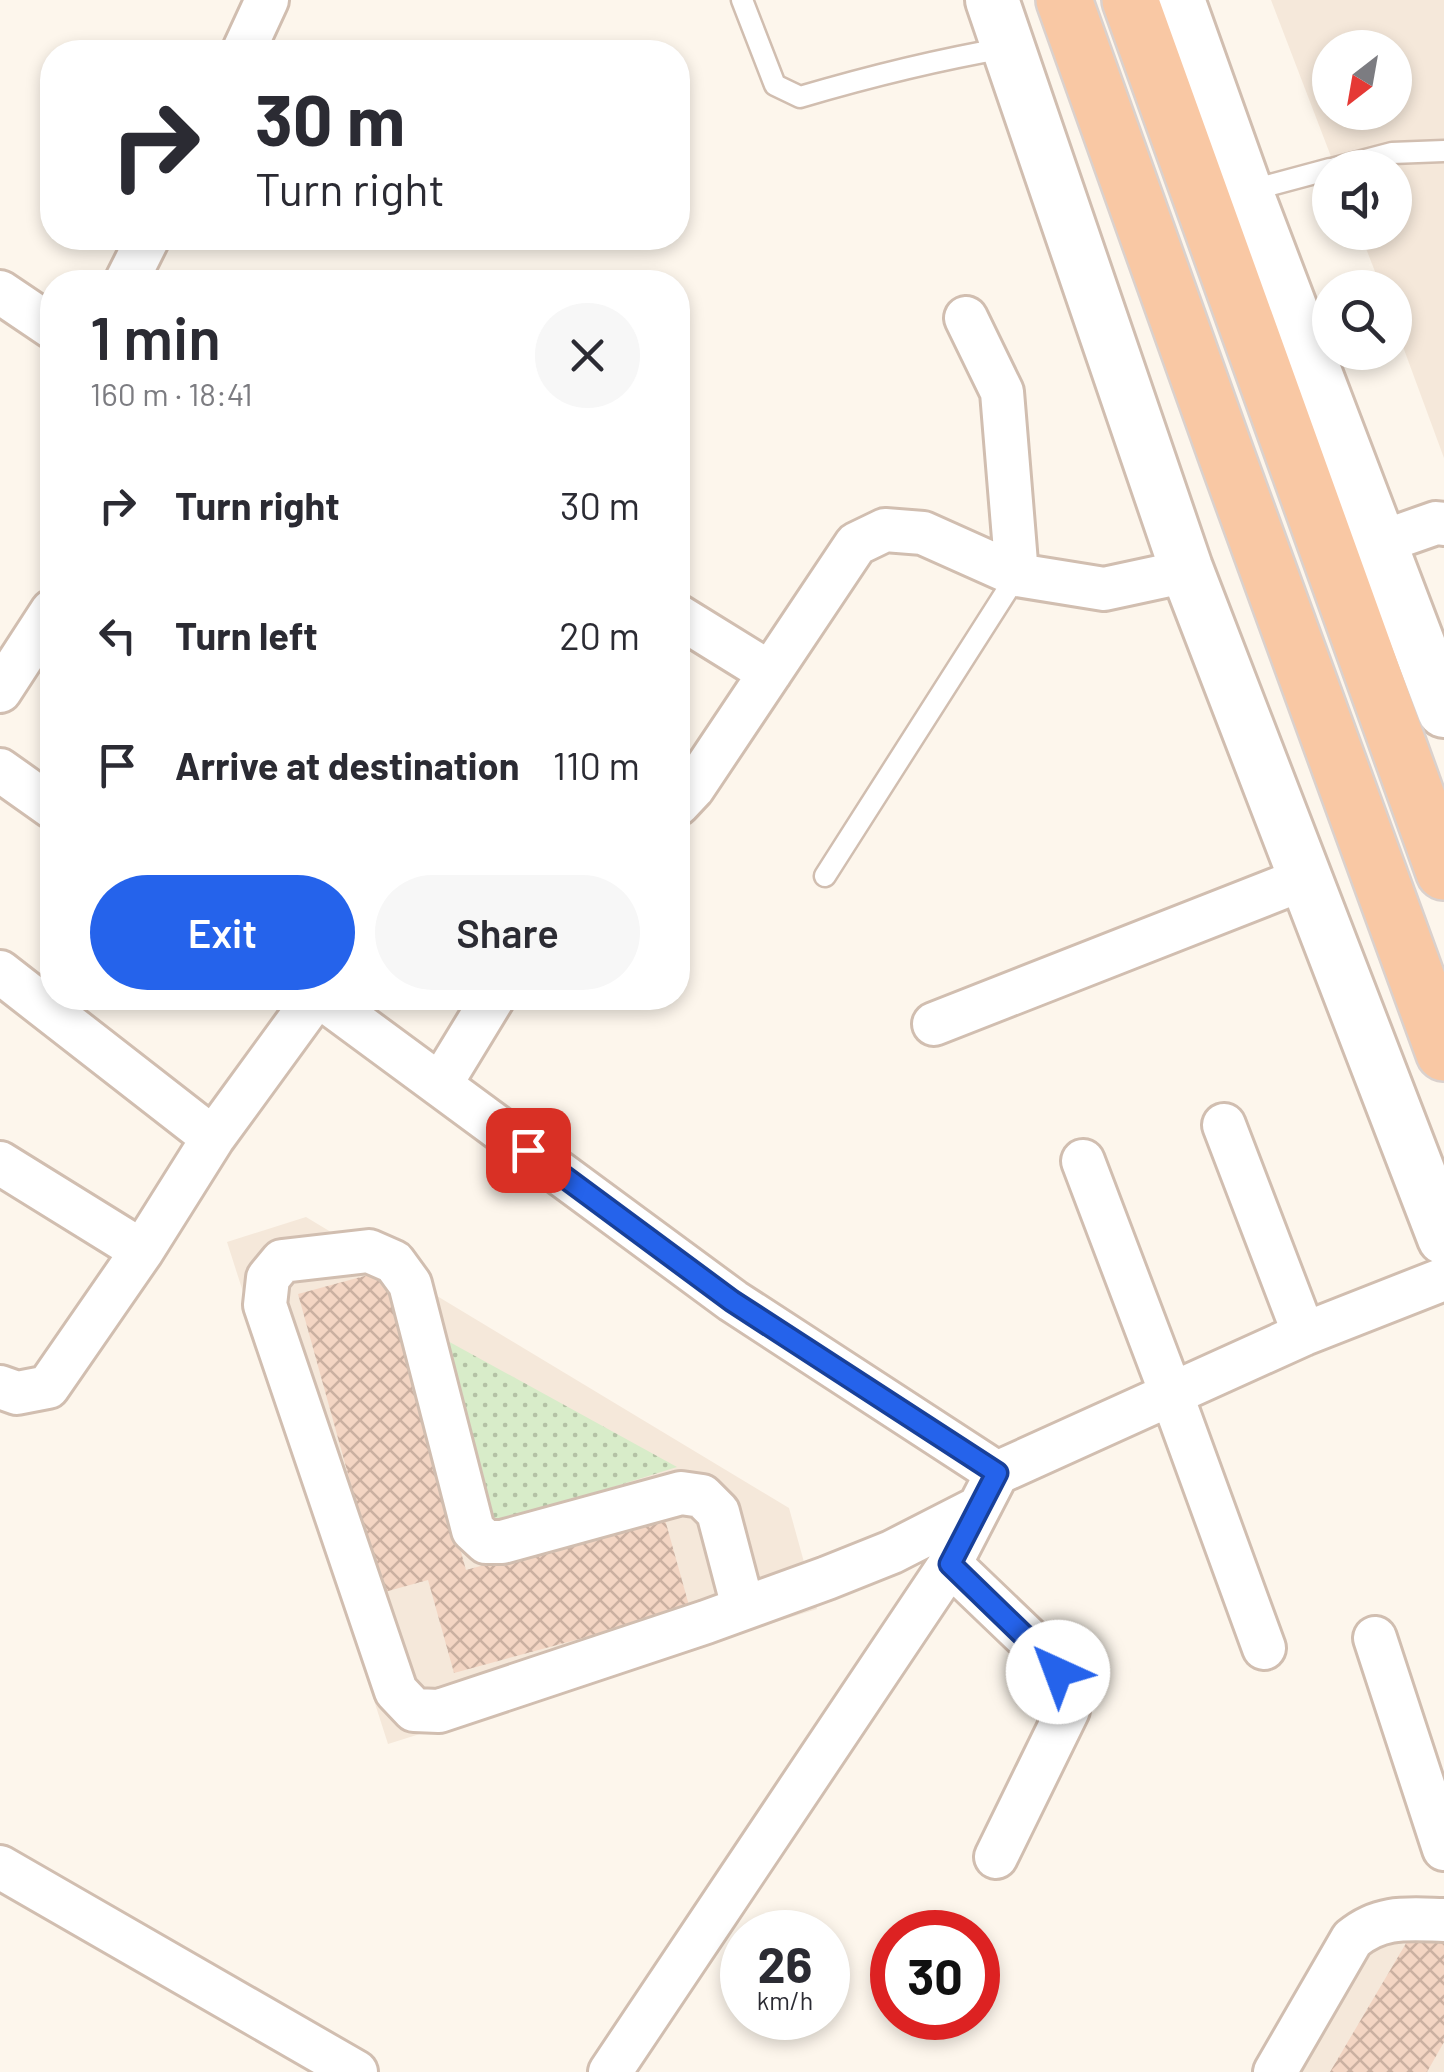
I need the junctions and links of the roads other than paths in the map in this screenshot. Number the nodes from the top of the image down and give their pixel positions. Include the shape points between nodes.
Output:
1 (267, 0) edge
2 (742, 0) edge
3 (1064, 0) edge
4 (1130, 0) edge
5 (1178, 0) edge
6 (1000, 24) edge
7 (249, 40) edge
8 (1444, 152) edge
9 (1412, 153) edge
10 (1312, 173) edge
11 (1246, 191) junction
12 (0, 292) edge
13 (966, 318) dead end
14 (40, 319) edge
15 (1444, 524) edge
16 (1380, 543) junction
17 (1186, 568) junction
18 (1017, 575) junction
19 (690, 623) edge
20 (40, 629) edge
21 (770, 673) junction
22 (0, 691) edge
23 (1441, 694) edge
24 (0, 770) edge
25 (690, 791) edge
26 (40, 798) edge
27 (1444, 872) edge
28 (826, 876) dead end
29 (1306, 878) junction
30 (0, 972) edge
31 (40, 1003) edge
32 (49, 1010) edge
33 (309, 1010) edge
34 (335, 1010) edge
35 (486, 1010) edge
36 (934, 1024) dead end
37 (1444, 1053) edge
38 (440, 1085) junction
39 (1224, 1125) dead end
40 (213, 1138) junction
41 (1083, 1161) dead end
42 (0, 1163) edge
43 (1444, 1238) edge
44 (142, 1251) junction
45 (1444, 1278) edge
46 (1304, 1334) junction
47 (0, 1387) edge
48 (1171, 1392) junction
49 (988, 1491) junction
50 (950, 1564) junction
51 (743, 1607) junction
52 (1374, 1638) dead end
53 (1264, 1648) dead end
54 (1444, 1849) edge
55 (996, 1857) dead end
56 (0, 1867) edge
57 (1444, 1920) edge
58 (356, 2072) edge
59 (610, 2072) edge
60 (1275, 2072) edge

1 - 7 street
2 - 6 lane via 775,85 800,97 966,55
3 - 37 highway
4 - 27 highway
5 - 11 street
6 - 17 street
8 - 9 lane
10 - 11 lane
11 - 16 street
12 - 14 street
13 - 18 street via 1002,392
15 - 16 street
16 - 23 street
17 - 18 street via 1104,589
17 - 29 street
18 - 21 street via 923,533 885,530 856,544
18 - 28 lane
19 - 21 street
20 - 22 street
21 - 25 street
24 - 26 street
29 - 36 street
29 - 43 street
30 - 31 street
32 - 40 street
33 - 40 street
34 - 38 street
35 - 38 street
38 - 49 street
39 - 46 street
40 - 44 street
41 - 48 street
42 - 44 street
44 - 47 street via 48,1387 17,1394
45 - 46 street
46 - 48 street
48 - 49 street
48 - 53 street
49 - 50 street
49 - 51 street via 892,1552
50 - 55 street via 1071,1688 1068,1710
50 - 59 street
51 - 51 street via 439,1711 414,1710 396,1691 265,1305 268,1278 282,1261 369,1251 394,1262 410,1284 473,1530 486,1542 681,1493 702,1496 718,1512
52 - 54 street
56 - 58 street
57 - 60 street via 1384,1921 1352,1940

